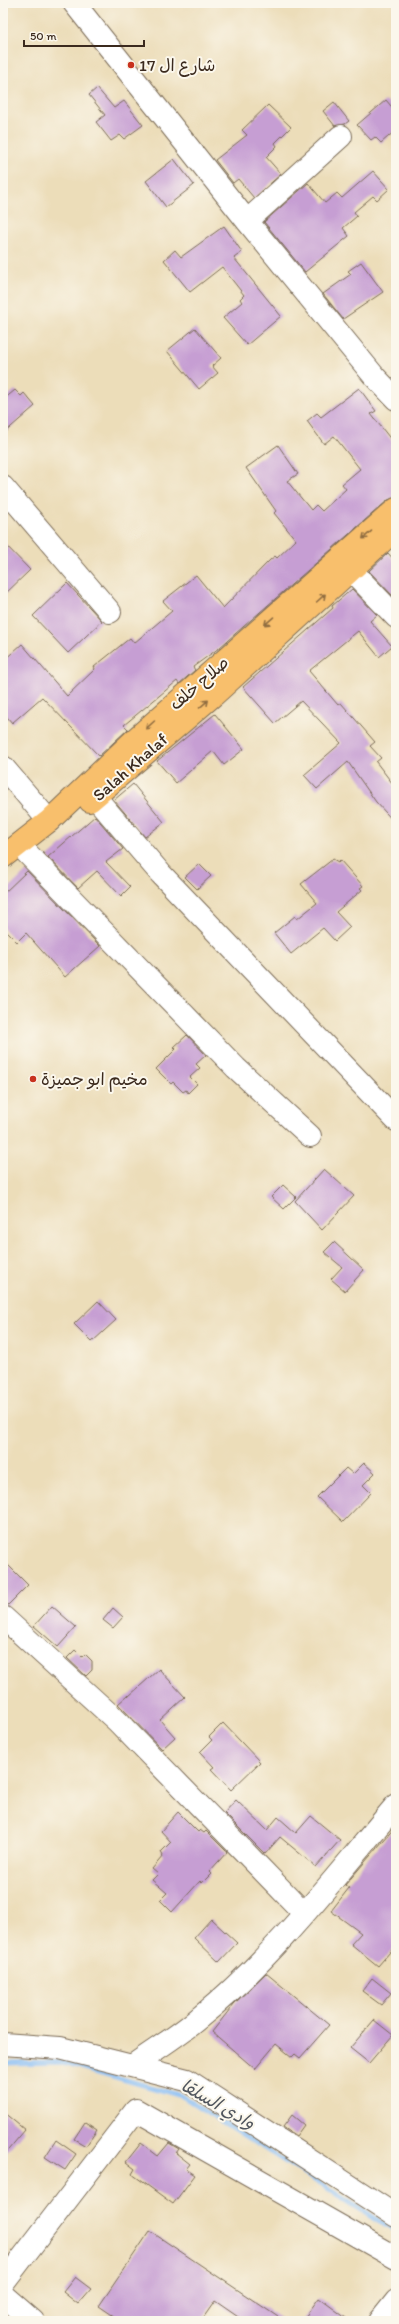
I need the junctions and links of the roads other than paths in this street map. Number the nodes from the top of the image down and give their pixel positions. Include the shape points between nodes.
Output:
1 (74, 3) edge
2 (341, 136) dead end
3 (247, 221) junction
4 (396, 399) edge
5 (3, 488) edge
6 (396, 509) edge
7 (396, 529) edge
8 (352, 571) junction
9 (110, 612) dead end
10 (396, 617) edge
11 (3, 767) edge
12 (95, 797) junction
13 (49, 821) junction
14 (26, 852) junction
15 (3, 857) edge
16 (3, 873) edge
17 (396, 1120) edge
18 (310, 1136) dead end
19 (3, 1617) edge
20 (396, 1804) edge
21 (304, 1913) junction
22 (3, 2044) edge
23 (132, 2066) junction
24 (396, 2216) edge
25 (396, 2258) edge
26 (3, 2283) edge
27 (3, 2296) edge
28 (396, 2301) edge
29 (33, 2321) edge
30 (380, 2321) edge

1 - 3 street
2 - 3 street
3 - 4 street via 374,376
5 - 9 street
6 -> 13 main road, صلاح خلف via 145,730
7 - 8 main road, Salah Khalaf
8 - 10 street
12 -> 8 main road, Salah Khalaf
11 - 13 street
12 - 14 main road, Salah Khalaf
12 - 17 street via 161,874
13 - 15 main road, صلاح خلف
14 - 16 main road, Salah Khalaf
14 - 18 street via 236,1068
19 - 21 street via 117,1721
20 - 21 street
21 - 23 street via 240,1981 199,2019
22 - 23 street via 60,2048
23 - 24 street via 187,2080
25 - 26 street via 136,2110
27 - 29 street
28 - 30 street

